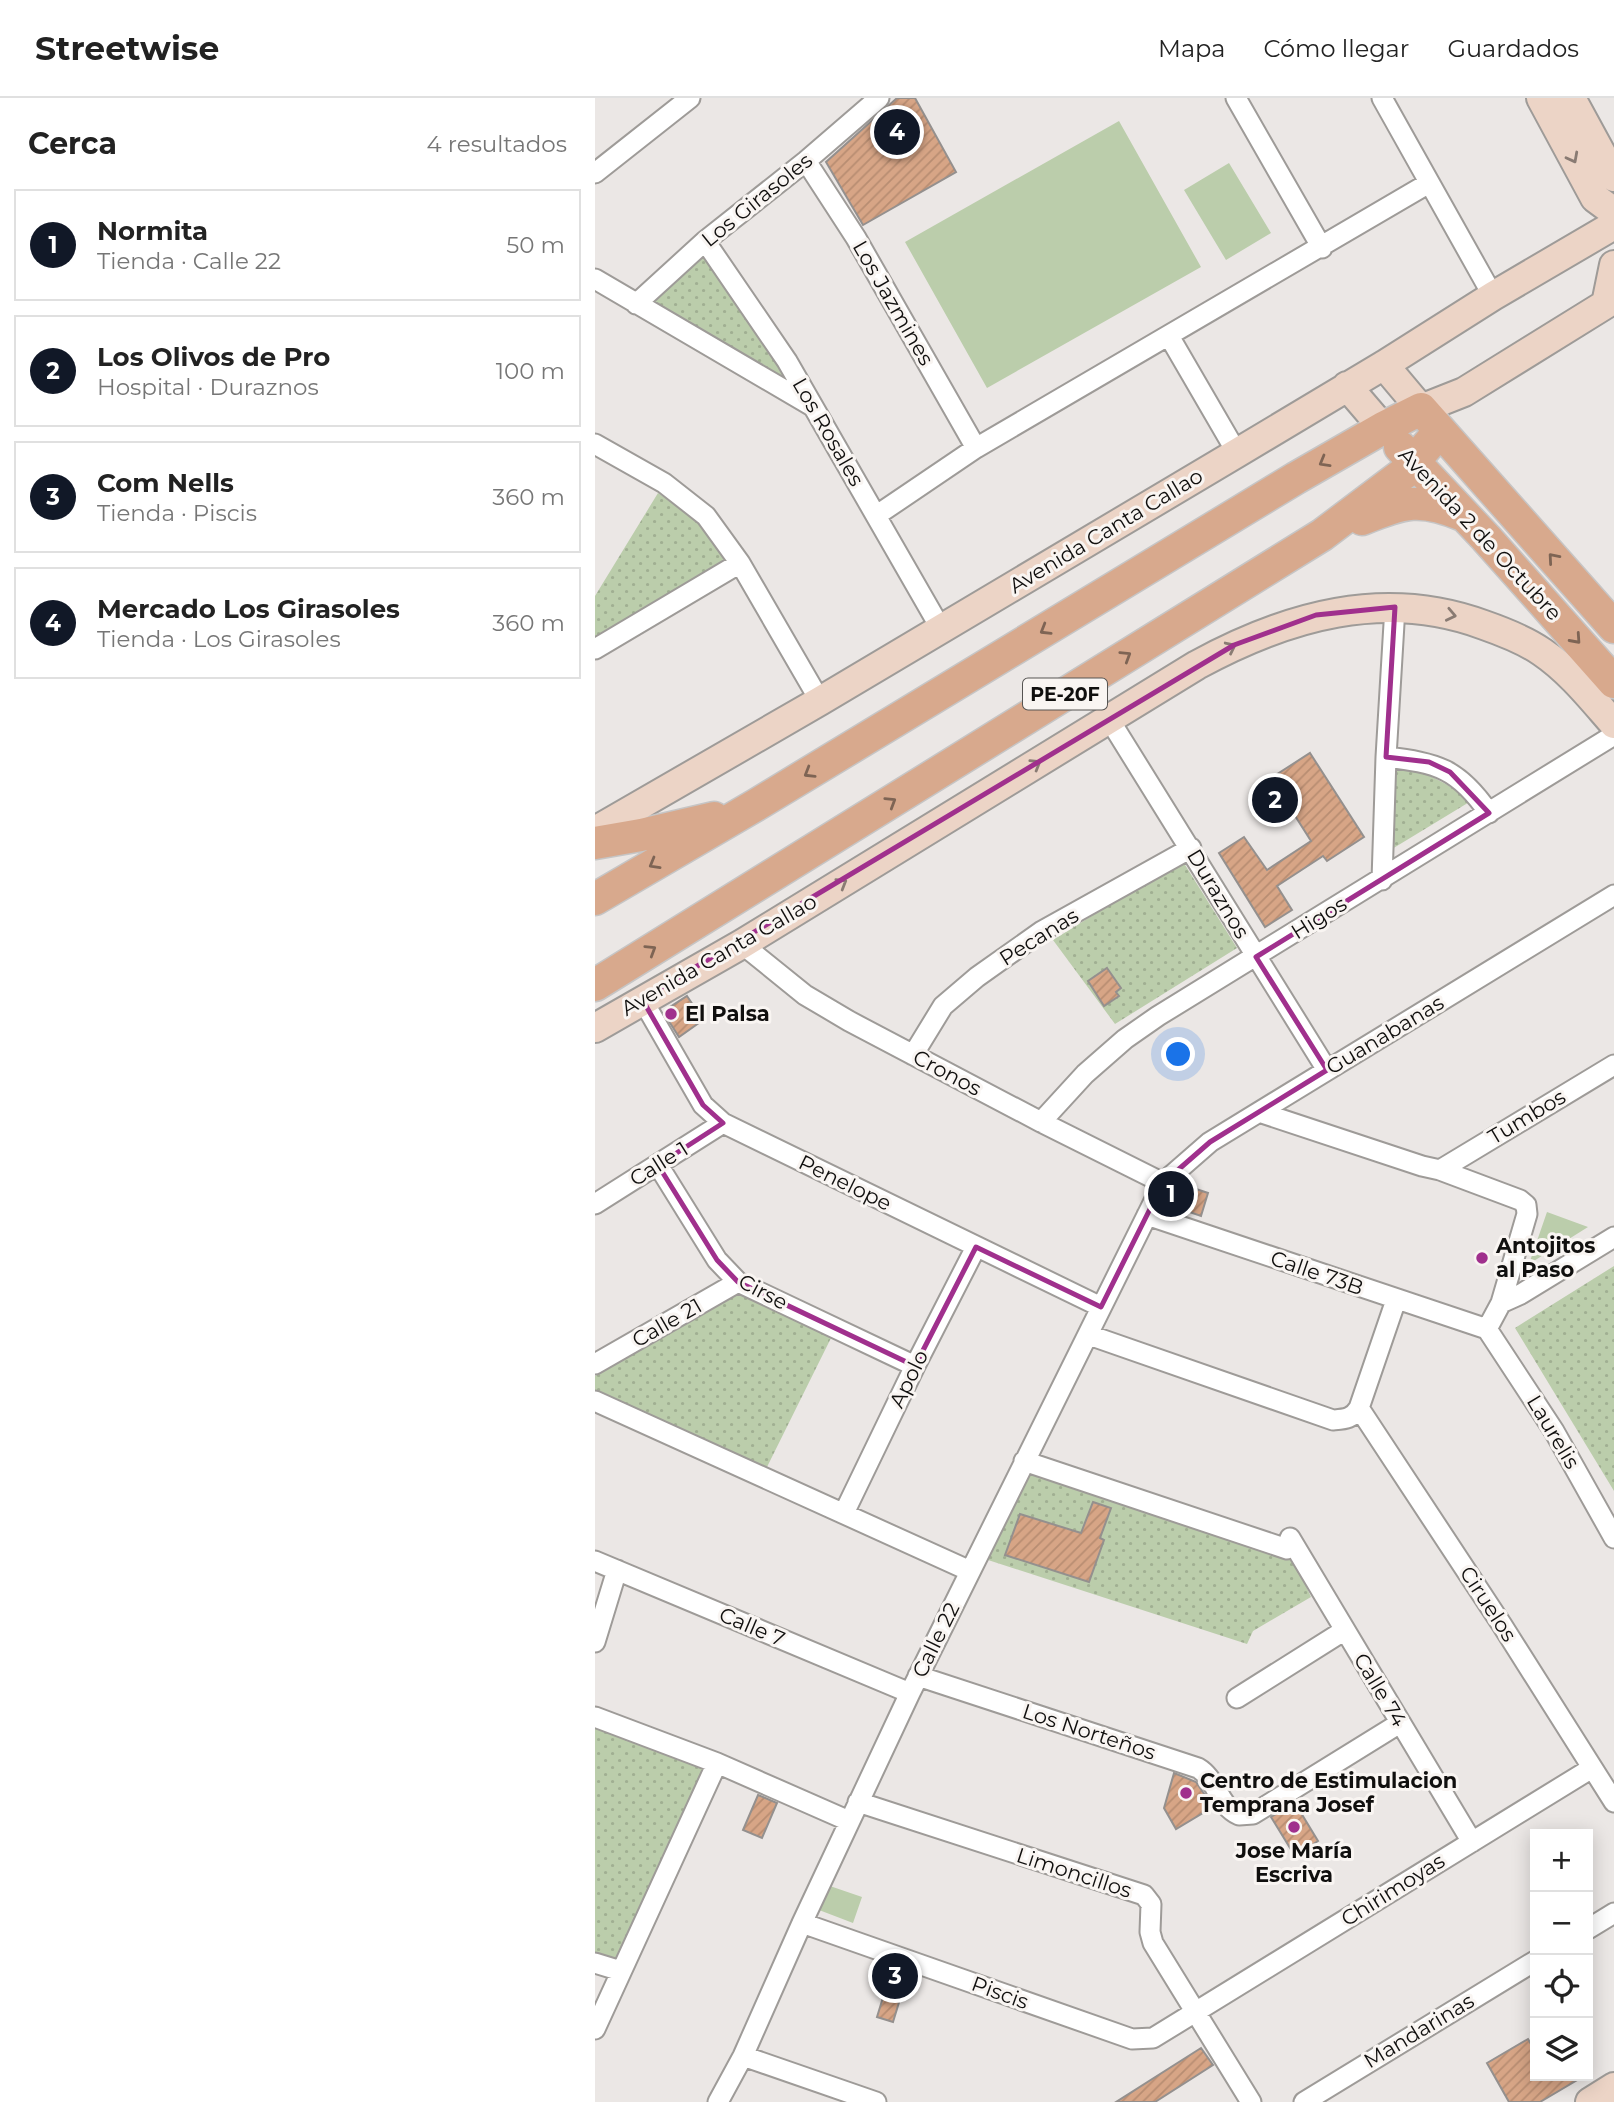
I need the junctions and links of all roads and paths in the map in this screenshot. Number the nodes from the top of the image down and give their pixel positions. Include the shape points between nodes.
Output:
1 (691, 98) edge
2 (879, 98) edge
3 (1236, 98) edge
4 (1382, 98) edge
5 (1541, 98) edge
6 (1571, 98) edge
7 (806, 161) junction
8 (595, 173) edge
9 (1614, 177) edge
10 (1429, 183) junction
11 (1614, 212) edge
12 (1614, 225) edge
13 (705, 241) junction
14 (1322, 248) junction
15 (1614, 265) edge
16 (595, 279) edge
17 (1493, 296) junction
18 (636, 304) junction
19 (1169, 336) junction
20 (1384, 365) junction
21 (1347, 386) junction
22 (813, 406) junction
23 (1431, 420) junction
24 (1383, 428) junction
25 (595, 444) edge
26 (976, 447) junction
27 (1237, 453) junction
28 (1414, 463) junction
29 (877, 515) junction
30 (1463, 515) junction
31 (1322, 536) junction
32 (740, 563) junction
33 (1395, 607) junction
34 (1614, 627) edge
35 (941, 629) junction
36 (595, 649) edge
37 (1614, 682) edge
38 (820, 701) junction
39 (1109, 719) junction
40 (1614, 724) edge
41 (1614, 735) edge
42 (1386, 757) junction
43 (756, 805) junction
44 (1489, 813) junction
45 (595, 831) edge
46 (595, 843) edge
47 (1191, 848) junction
48 (1382, 880) junction
49 (1614, 895) edge
50 (595, 899) edge
51 (742, 944) junction
52 (1256, 957) junction
53 (595, 985) edge
54 (642, 999) junction
55 (595, 1028) edge
56 (913, 1055) junction
57 (1614, 1065) edge
58 (1327, 1070) junction
59 (1259, 1112) junction
60 (1041, 1122) junction
61 (723, 1123) junction
62 (658, 1165) junction
63 (1440, 1170) junction
64 (1163, 1183) junction
65 (595, 1204) edge
66 (1147, 1215) junction
67 (1614, 1237) edge
68 (976, 1247) junction
69 (738, 1282) junction
70 (1396, 1300) junction
71 (1501, 1303) junction
72 (1101, 1307) junction
73 (1487, 1329) junction
74 (1089, 1335) junction
75 (595, 1364) edge
76 (915, 1366) junction
77 (595, 1401) edge
78 (1359, 1408) junction
79 (1024, 1461) junction
80 (844, 1513) junction
81 (1614, 1538) edge
82 (595, 1561) edge
83 (617, 1570) junction
84 (970, 1571) junction
85 (1345, 1630) junction
86 (595, 1642) edge
87 (914, 1684) junction
88 (1237, 1698) dead end
89 (595, 1717) edge
90 (1400, 1723) junction
91 (717, 1763) junction
92 (1592, 1768) junction
93 (858, 1802) junction
94 (1614, 1802) edge
95 (849, 1821) junction
96 (1472, 1842) junction
97 (1614, 1913) edge
98 (802, 1923) junction
99 (1593, 1926) edge
100 (595, 1964) edge
101 (1530, 1964) edge
102 (621, 1971) junction
103 (1195, 2012) junction
104 (595, 2029) edge
105 (743, 2056) junction
106 (1614, 2087) edge
107 (718, 2102) edge
108 (876, 2102) edge
109 (1251, 2102) edge
110 (1304, 2102) edge
111 (1590, 2102) edge

1 - 8 street
2 - 7 street, Los Girasoles
3 - 14 street
4 - 10 street
5 -> 11 street via 1595,198
6 - 9 street
7 - 13 street, Los Girasoles
7 - 26 street, Los Jazmines via 856,238
10 - 14 street
10 - 17 street
12 - 17 street, Avenida Canta Callao
13 - 18 street, Los Girasoles
13 - 22 street, Los Rosales
14 - 19 street
15 - 23 street, Avenida Canta Callao / PE-20F via 1606,304 1464,392
16 - 18 street
17 - 20 street, Avenida Canta Callao
18 - 22 street
19 - 26 street
19 - 27 street
20 - 21 street, Avenida Canta Callao
20 - 23 street, Avenida 2 de Octubre
21 - 24 street, Avenida 2 de Octubre
21 - 27 street, Avenida Canta Callao
22 - 29 street, Los Rosales
23 - 24 main road, PE-20F
23 - 28 main road, Avenida Canta Callao / PE-20F
34 -> 23 main road, Avenida 2 de Octubre
24 - 28 main road, Avenida 2 de Octubre
24 -> 43 main road, PE-20F
25 - 32 street via 664,483 706,516
26 - 29 street
27 - 35 street, Avenida Canta Callao
28 - 30 main road, Avenida 2 de Octubre
28 - 31 main road, Avenida Canta Callao / PE-20F
29 - 35 street, Los Rosales
30 - 31 main road via 1440,506 1394,506
30 -> 37 main road, Avenida 2 de Octubre
53 -> 31 main road, Avenida Canta Callao / PE-20F
32 - 36 street
32 - 38 street
39 -> 33 street, Avenida Canta Callao via 1234,645 1273,629 1316,615
33 -> 40 street, Avenida Canta Callao via 1469,619 1510,634 1543,652
33 - 42 street
35 - 38 street, Avenida Canta Callao
38 - 45 street, Avenida Canta Callao
39 - 47 street, Duraznos
51 -> 39 street, Avenida Canta Callao
41 - 44 street, Higos
42 - 44 street via 1429,762 1450,772 1477,795
42 - 48 street
43 - 46 main road via 688,825
43 -> 50 main road, PE-20F
44 - 48 street, Higos
47 - 52 street, Duraznos
47 - 56 street, Pecanas via 1042,931 977,977 943,1006
48 - 52 street, Higos
49 - 58 street, Guanabanas
51 - 54 street, Avenida Canta Callao
51 - 56 street, Cronos via 805,995
52 - 58 street, Duraznos
52 - 60 street, Higos via 1125,1040 1085,1074
54 - 55 street, Avenida Canta Callao
54 - 61 street, Penelope via 703,1105
56 - 60 street, Cronos
57 - 63 street, Tumbos
58 - 59 street, Guanabanas
59 - 63 street
59 - 64 street, Guanabanas via 1210,1142
60 - 64 street, Cronos
61 - 62 street, Calle 1
61 - 68 street, Penelope
62 - 65 street, Calle 1
62 - 69 street, Cirse via 717,1260
63 - 71 street via 1525,1205 1527,1214
64 - 66 street, Calle 22
66 - 70 street, Calle 73B
66 - 72 street, Calle 22
67 - 71 street
68 - 72 street, Penelope
68 - 76 street, Apolo
69 - 75 street, Calle 21
69 - 76 street, Cirse
70 - 73 street, Calle 73B
70 - 78 street
71 - 73 street
72 - 74 street, Calle 22
73 - 81 street, Laurelis
74 - 78 street via 1333,1420 1347,1419
74 - 79 street, Calle 22
76 - 80 street, Apolo
77 - 80 street
78 - 92 street, Ciruelos
79 - 84 street, Calle 22
79 - 85 street, Calle 74 via 1288,1544
80 - 84 street
82 - 83 street, Calle 7
83 - 86 street
83 - 87 street, Calle 7
84 - 87 street, Calle 22
85 - 88 street
85 - 90 street, Calle 74
87 - 90 street, Los Norteños via 1198,1768 1209,1776 1227,1807 1239,1815 1253,1814
87 - 93 street, Calle 22
89 - 91 street
90 - 96 street, Calle 74
91 - 95 street
91 - 102 street
92 - 94 street, Ciruelos
92 - 96 street, Chirimoyas
93 - 95 street, Calle 22
93 - 103 street, Limoncillos via 1144,1895 1151,1904 1153,1943
95 - 98 street, Calle 22
96 - 103 street, Chirimoyas
97 - 99 street
98 - 103 street, Piscis via 1132,2039 1153,2038
98 - 105 street, Calle 22
100 - 102 street
101 - 110 street, Mandarinas
102 - 104 street
103 - 109 street, Limoncillos
105 - 107 street, Calle 22
105 - 108 street
106 - 111 street

